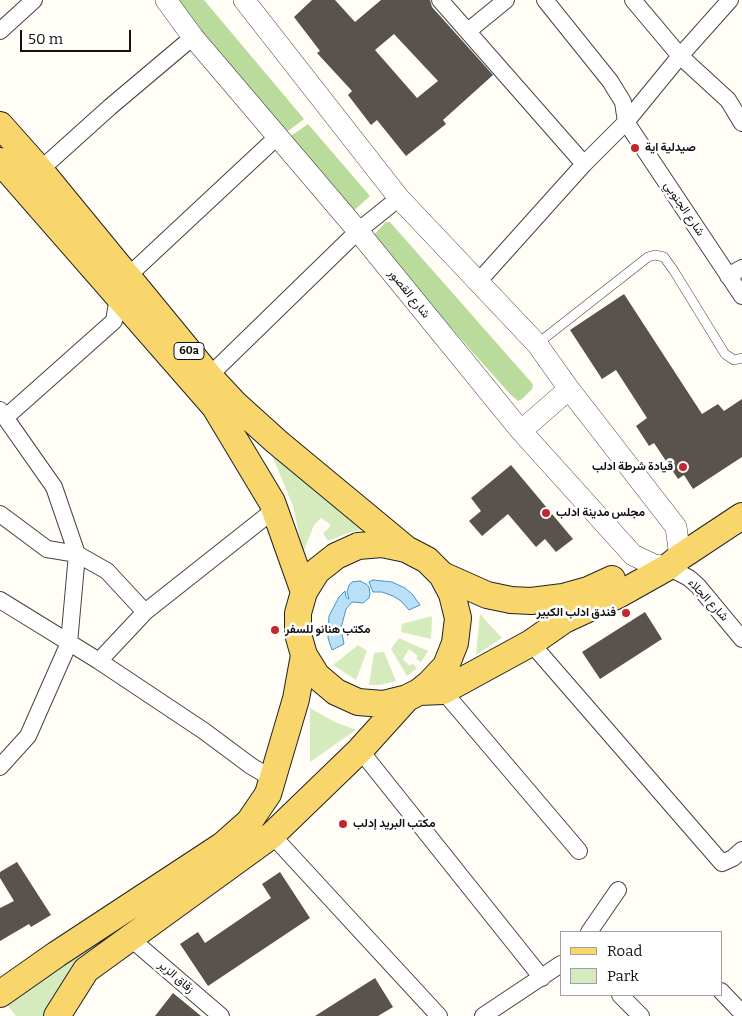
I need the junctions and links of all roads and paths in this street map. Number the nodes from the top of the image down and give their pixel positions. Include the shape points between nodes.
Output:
1 (34, 0) edge
2 (166, 0) edge
3 (244, 0) edge
4 (440, 0) edge
5 (506, 0) edge
6 (545, 0) edge
7 (633, 0) edge
8 (730, 0) edge
9 (0, 31) edge
10 (468, 31) junction
11 (193, 37) junction
12 (680, 56) junction
13 (626, 122) junction
14 (742, 123) edge
15 (0, 125) edge
16 (277, 137) junction
17 (0, 161) edge
18 (584, 164) junction
19 (40, 170) junction
20 (399, 198) junction
21 (358, 230) junction
22 (735, 272) edge
23 (478, 282) junction
24 (123, 286) junction
25 (742, 296) edge
26 (537, 344) junction
27 (742, 358) edge
28 (210, 376) junction
29 (569, 389) junction
30 (3, 414) edge
31 (521, 432) junction
32 (742, 503) edge
33 (274, 510) junction
34 (0, 514) edge
35 (742, 516) edge
36 (406, 549) junction
37 (77, 554) junction
38 (671, 559) junction
39 (442, 575) junction
40 (304, 592) junction
41 (0, 600) edge
42 (145, 612) junction
43 (742, 639) edge
44 (68, 643) junction
45 (531, 643) junction
46 (304, 655) junction
47 (99, 661) junction
48 (423, 694) junction
49 (360, 750) junction
50 (0, 767) edge
51 (273, 779) junction
52 (272, 834) junction
53 (742, 850) edge
54 (579, 851) dead end
55 (618, 890) dead end
56 (591, 931) edge
57 (130, 938) junction
58 (560, 965) edge
59 (542, 978) junction
60 (722, 992) edge
61 (0, 994) edge
62 (621, 996) edge
63 (742, 1013) edge
64 (433, 1015) edge
65 (57, 1016) edge
66 (221, 1016) edge
67 (483, 1016) edge
68 (641, 1016) edge

1 - 9 street
2 - 11 street, شارع القصور
3 - 20 street
4 - 10 street
5 - 10 street
6 - 13 street via 610,81 623,102
7 - 12 street
8 - 12 street
10 - 18 street
11 - 16 street, شارع القصور
11 - 19 street
12 - 13 street
12 - 14 street via 728,100
13 - 18 street
13 - 22 street, شارع الجنوبي
15 - 19 main road, 60a
16 - 21 street, شارع القصور
16 - 24 street
17 - 24 main road, 60a
18 - 23 street
19 - 24 main road, 60a
20 - 21 street
20 - 23 street
21 - 28 street
21 - 31 street, شارع القصور
22 - 25 street, شارع الجنوبي
23 - 26 street
24 - 28 main road, 60a
24 - 30 street via 114,322
24 - 33 main road, 60a via 215,407
26 - 27 lane via 648,257 656,255 664,257 674,270 725,354 734,360
26 - 29 street
28 - 36 main road, 60a via 277,442
29 - 31 street
29 - 38 street via 676,527
30 - 37 street via 54,487
31 - 38 street, شارع القصور via 633,556
32 - 38 main road
33 - 40 main road, 60a
33 - 42 street
34 - 37 street via 46,549
35 - 38 main road
36 - 39 main road via 427,560
36 - 40 main road via 382,544 358,546 336,556 318,572
37 - 42 street via 106,571
37 - 44 street
38 - 39 main road via 588,590 531,601 487,595
38 - 43 street, شارع الجلاء
38 - 45 main road via 618,595 564,620
39 - 48 main road via 452,594 458,618 455,643 446,666
40 - 46 main road via 298,613 298,634
41 - 44 street
42 - 47 street
44 - 47 street
44 - 50 street via 28,736
45 - 48 main road
45 - 53 street via 722,863
46 - 48 main road via 317,676 336,692 358,702 383,704
46 - 51 main road via 296,699
47 - 51 street
48 - 49 main road
48 - 54 street
49 - 52 main road
49 - 59 street
51 - 61 main road via 268,794 249,822 223,845
52 - 57 main road
52 - 64 street
55 - 56 street
57 - 65 main road via 86,970
57 - 66 street, زقاق الزير
58 - 59 street
59 - 67 street
60 - 63 street
62 - 68 street

